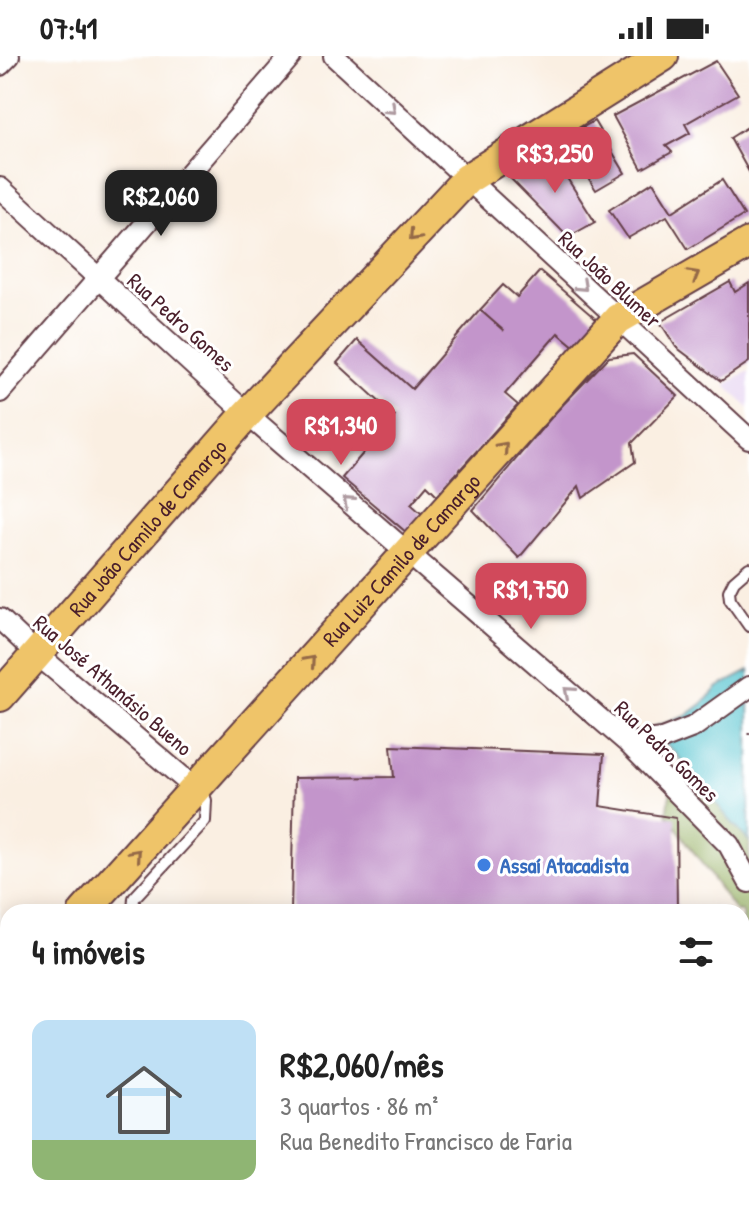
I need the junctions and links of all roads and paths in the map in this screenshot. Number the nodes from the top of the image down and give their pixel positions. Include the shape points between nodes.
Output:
1 (9, 56) edge
2 (291, 56) edge
3 (334, 56) edge
4 (663, 56) edge
5 (0, 65) edge
6 (467, 179) junction
7 (0, 188) edge
8 (749, 243) edge
9 (97, 278) junction
10 (618, 319) junction
11 (0, 392) edge
12 (247, 414) junction
13 (749, 439) edge
14 (406, 553) junction
15 (749, 568) edge
16 (0, 619) edge
17 (749, 626) edge
18 (38, 655) junction
19 (749, 687) edge
20 (0, 696) edge
21 (628, 743) junction
22 (195, 788) junction
23 (749, 882) edge
24 (134, 898) junction
25 (91, 904) edge
26 (129, 904) edge
27 (134, 904) edge

1 - 5 street
2 - 9 street
3 -> 6 street, Rua João Blumer
4 - 6 main road, Rua João Camilo de Camargo
6 -> 10 street, Rua João Blumer
6 -> 12 main road, Rua João Camilo de Camargo
7 - 9 street, Rua Pedro Gomes
10 -> 8 main road, Rua Luiz Camilo de Camargo
9 - 11 street
9 - 12 street, Rua Pedro Gomes
10 - 13 street, Rua João Blumer
14 -> 10 main road, Rua Luiz Camilo de Camargo
14 -> 12 street, Rua Pedro Gomes
12 - 18 main road, Rua João Camilo de Camargo
21 -> 14 street, Rua Pedro Gomes
22 -> 14 main road, Rua Luiz Camilo de Camargo
15 - 17 lane via 729,591
16 - 18 street, Rua José Athanásio Bueno
18 - 20 main road, Rua João Camilo de Camargo
18 - 22 street, Rua José Athanásio Bueno
19 - 21 street via 693,727 662,739
21 - 23 street, Rua Pedro Gomes via 729,845
22 - 24 lane via 206,800 205,821
25 -> 22 main road, Rua Luiz Camilo de Camargo
24 - 26 lane
24 - 27 lane

